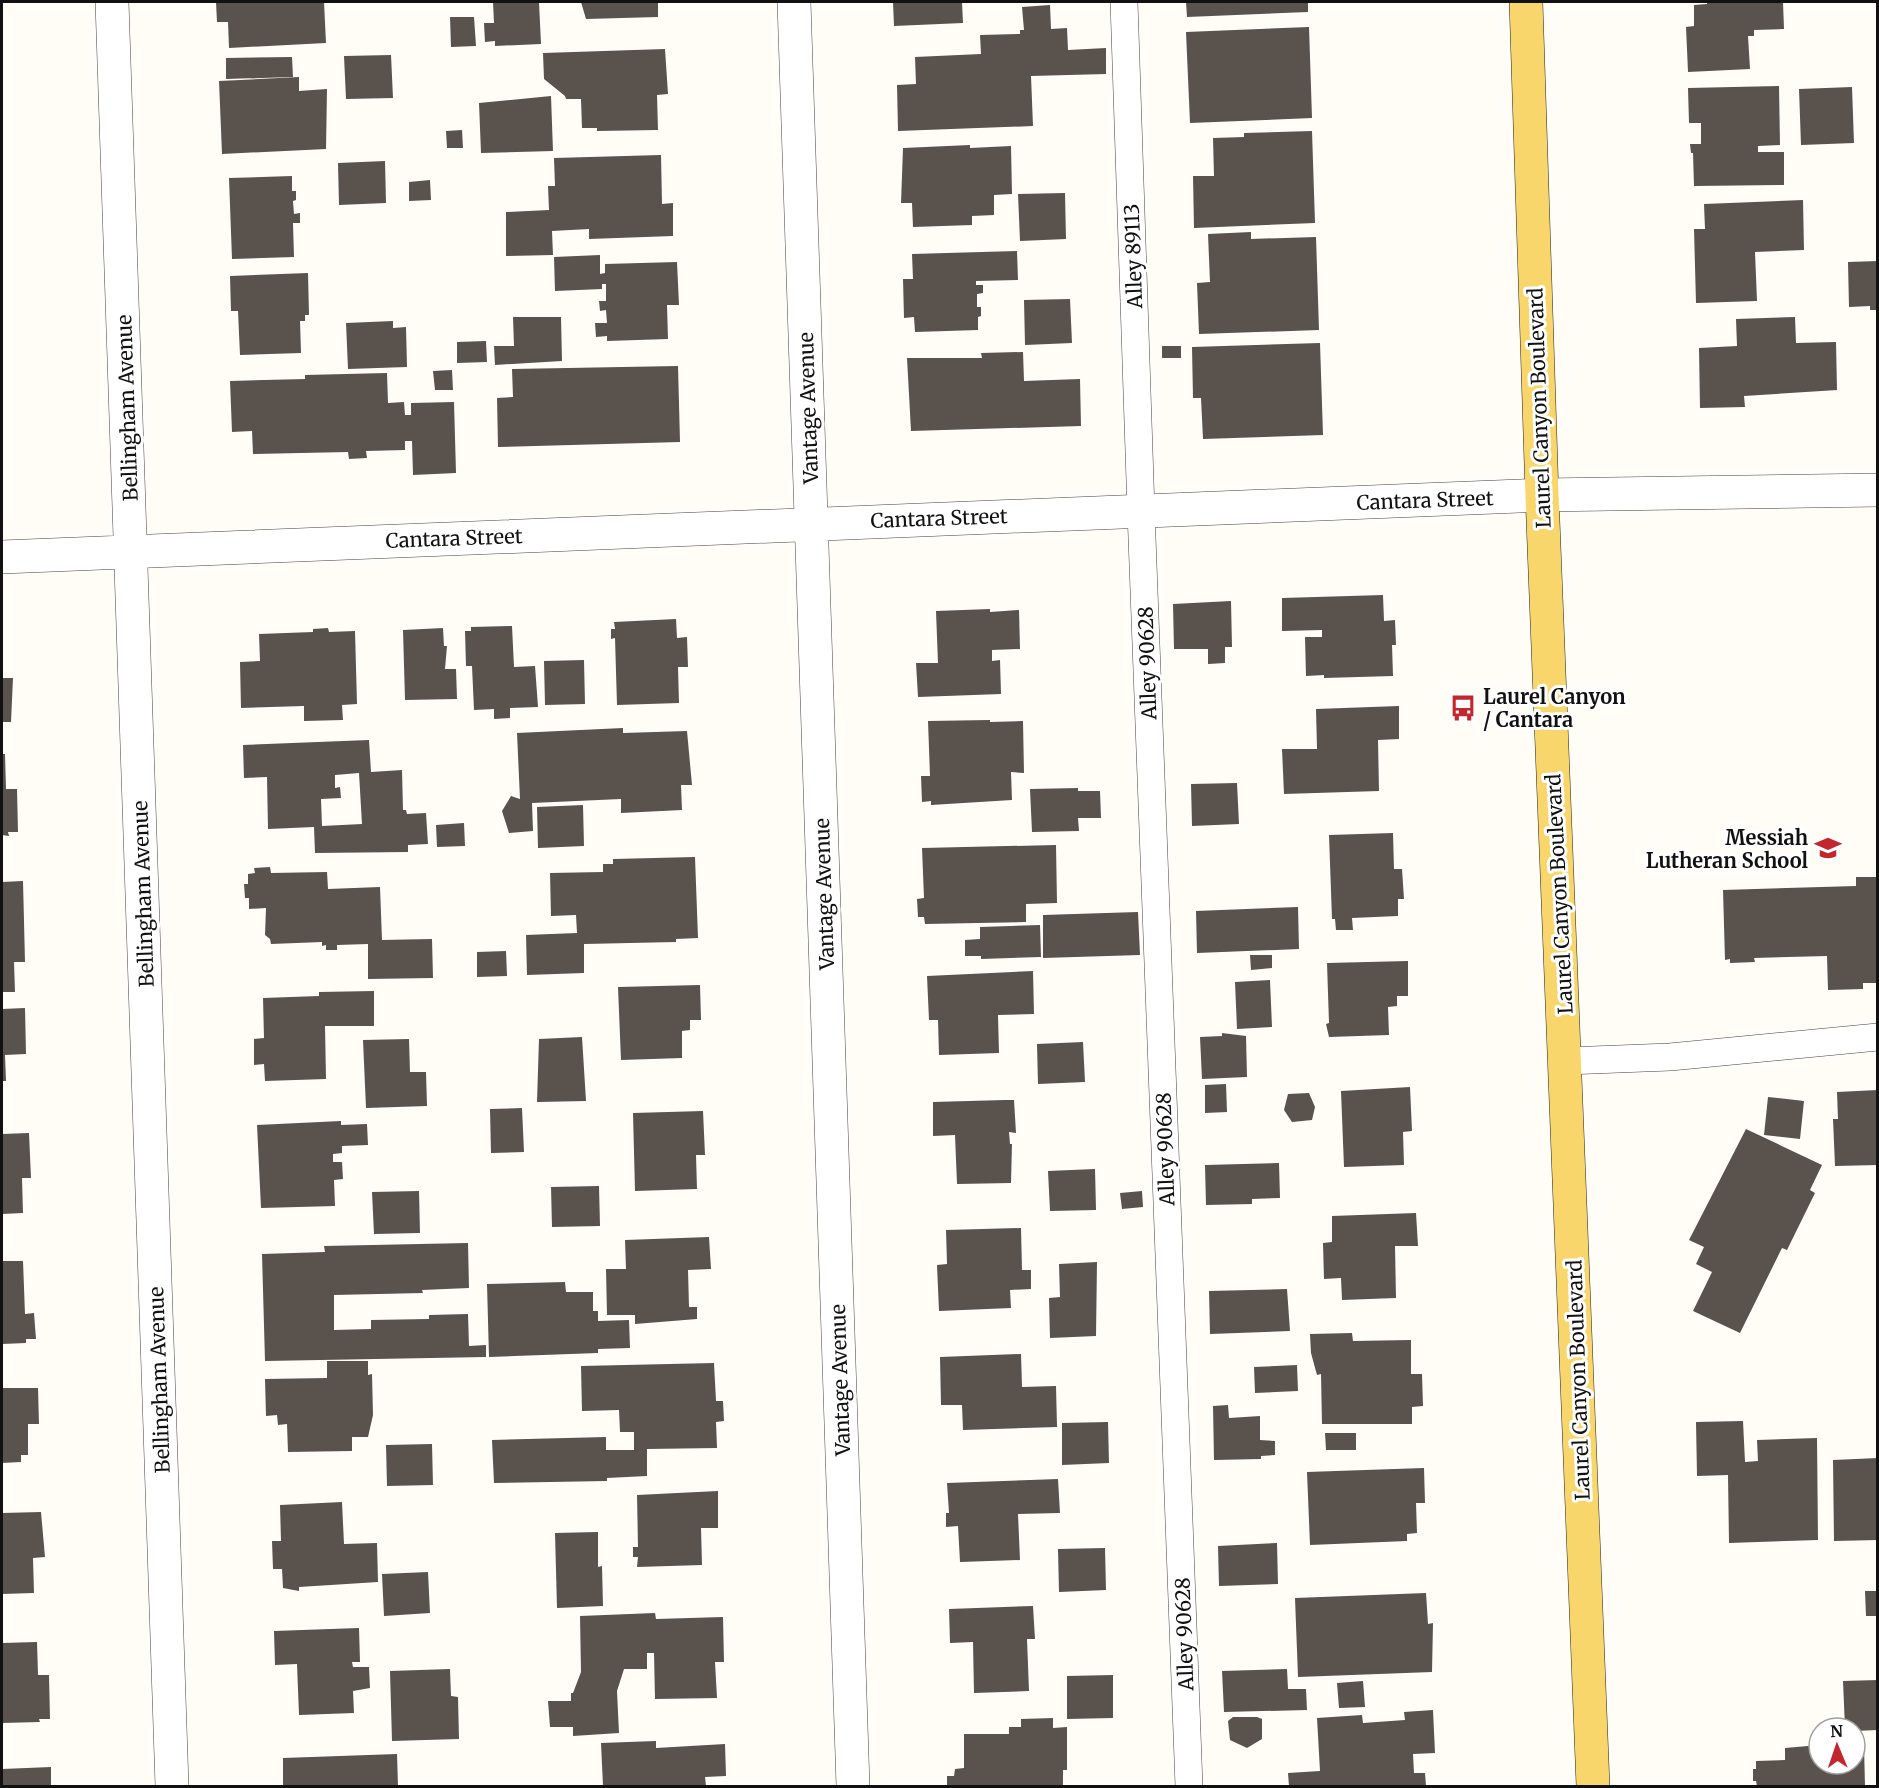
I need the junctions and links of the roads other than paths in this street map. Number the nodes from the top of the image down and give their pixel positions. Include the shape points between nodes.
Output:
1 (112, 2) edge
2 (794, 2) edge
3 (1125, 2) edge
4 (1526, 2) edge
5 (1878, 490) edge
6 (1542, 495) junction
7 (1141, 511) junction
8 (812, 523) junction
9 (132, 552) junction
10 (2, 557) edge
11 (1878, 1037) edge
12 (1566, 1061) junction
13 (172, 1786) edge
14 (853, 1786) edge
15 (1189, 1786) edge
16 (1593, 1786) edge

1 - 9 street, Bellingham Avenue
2 - 8 street, Vantage Avenue
3 - 7 lane, Alley 89113
4 - 6 main road, Laurel Canyon Boulevard
5 - 6 street, Cantara Street
6 - 7 street, Cantara Street
6 - 12 main road, Laurel Canyon Boulevard
7 - 8 street, Cantara Street
7 - 15 lane, Alley 90628
8 - 9 street, Cantara Street
8 - 14 street, Vantage Avenue
9 - 10 street, Cantara Street
9 - 13 street, Bellingham Avenue
11 - 12 lane via 1670,1057
12 - 16 main road, Laurel Canyon Boulevard

